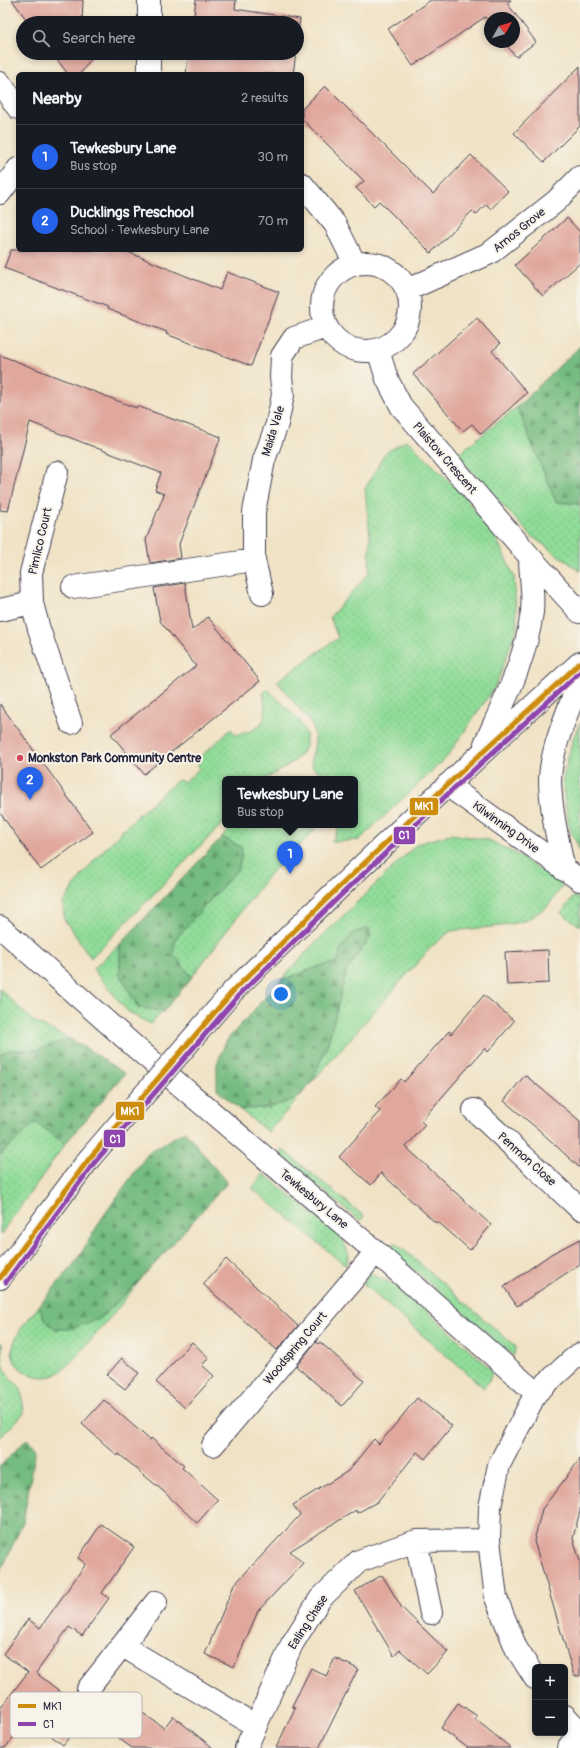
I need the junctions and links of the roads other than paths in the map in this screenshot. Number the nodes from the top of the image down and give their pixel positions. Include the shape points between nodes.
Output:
1 (149, 0) edge
2 (149, 16) edge
3 (149, 60) edge
4 (149, 72) edge
5 (0, 84) edge
6 (16, 105) edge
7 (16, 172) edge
8 (580, 177) edge
9 (304, 186) edge
10 (0, 193) edge
11 (355, 264) junction
12 (407, 290) junction
13 (326, 327) junction
14 (378, 350) junction
15 (57, 472) dead end
16 (530, 557) junction
17 (254, 560) junction
18 (73, 587) dead end
19 (262, 594) dead end
20 (32, 603) junction
21 (0, 610) edge
22 (580, 612) edge
23 (580, 663) edge
24 (580, 679) edge
25 (71, 723) dead end
26 (481, 753) junction
27 (447, 785) junction
28 (572, 875) edge
29 (0, 927) edge
30 (474, 1110) dead end
31 (580, 1209) edge
32 (376, 1252) junction
33 (0, 1278) edge
34 (580, 1354) edge
35 (536, 1393) junction
36 (213, 1445) dead end
37 (489, 1540) junction
38 (416, 1541) junction
39 (156, 1602) dead end
40 (431, 1613) dead end
41 (123, 1646) junction
42 (532, 1673) edge
43 (88, 1689) dead end
44 (568, 1719) edge
45 (256, 1726) junction
46 (580, 1732) edge
47 (246, 1748) edge
48 (568, 1748) edge

1 - 2 street
3 - 4 street
5 - 6 street
7 - 10 street
8 - 12 street, Arnos Grove via 559,199 490,253
9 - 11 street via 335,224
11 - 12 street via 380,265 391,271
11 - 13 street via 343,269 326,289 322,301 322,314
12 - 14 street via 410,305 408,320 402,333 392,343
13 - 14 street via 335,339 348,348
13 - 17 street, Maida Vale via 294,338 282,356 283,395 277,424 264,460 254,512
14 - 16 street, Plaistow Crescent via 387,379 401,406
15 - 20 street, Pimlico Court via 31,573
16 - 22 street, Plaistow Crescent
16 - 26 street via 532,611 525,647 508,694
17 - 18 street
17 - 19 street, Maida Vale
20 - 21 street
20 - 25 street, Pimlico Court
23 - 26 street
24 - 28 street, Kilwinning Drive via 554,756 550,781 553,816
26 - 27 street
27 - 28 street, Kilwinning Drive
27 - 33 street, bridge via 234,990 89,1159
29 - 32 street, Tewkesbury Lane via 134,1046
30 - 31 street, Penmon Close
32 - 35 street, Tewkesbury Lane
32 - 36 street, Woodspring Court
34 - 35 street
35 - 37 street via 499,1465 490,1507
37 - 38 street, Ealing Chase
37 - 42 street via 496,1598 516,1648
38 - 40 street
38 - 45 street, Ealing Chase via 359,1561 320,1599 292,1644
39 - 41 street
41 - 43 street
41 - 45 street
44 - 46 street
45 - 47 street, Ealing Chase
46 - 48 street

